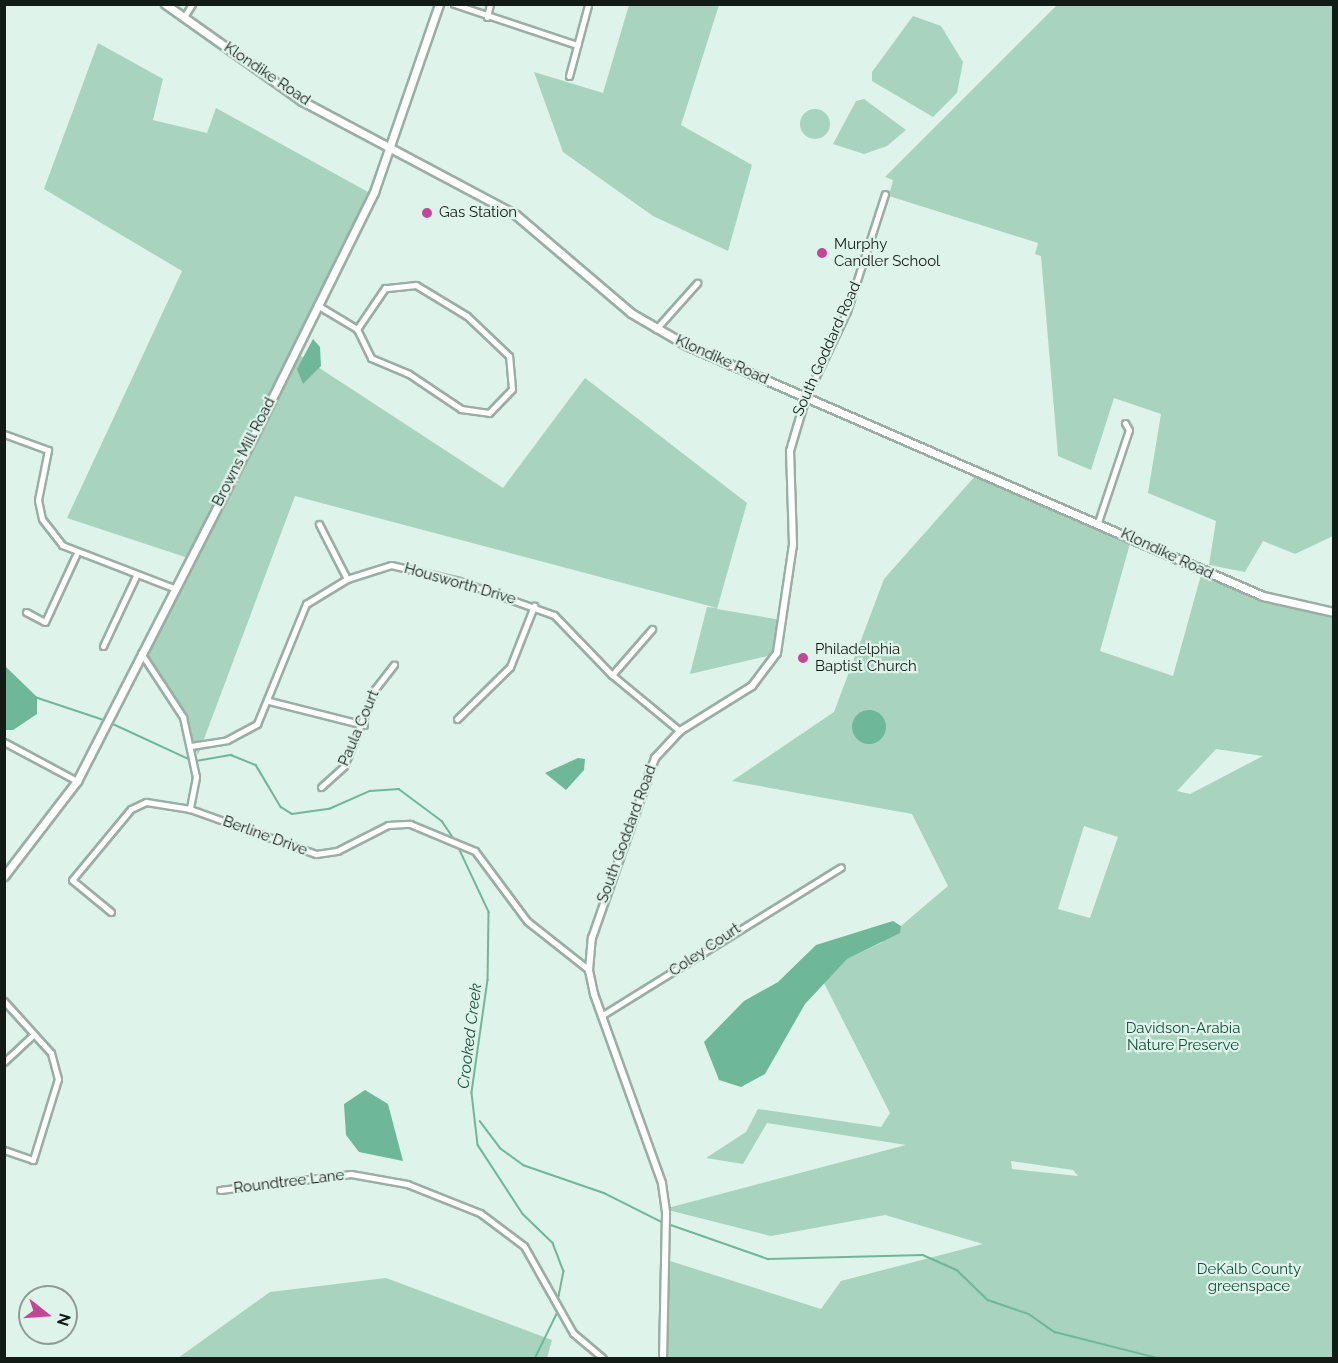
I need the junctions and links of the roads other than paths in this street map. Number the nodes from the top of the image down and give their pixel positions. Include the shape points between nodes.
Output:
1 (165, 4) edge
2 (192, 4) edge
3 (440, 4) edge
4 (454, 4) edge
5 (490, 4) edge
6 (588, 5) edge
7 (183, 16) junction
8 (487, 17) junction
9 (577, 45) junction
10 (569, 76) dead end
11 (394, 146) junction
12 (885, 194) dead end
13 (697, 283) dead end
14 (317, 305) junction
15 (357, 329) junction
16 (656, 329) junction
17 (806, 397) junction
18 (1125, 423) dead end
19 (4, 434) edge
20 (1098, 522) junction
21 (319, 524) dead end
22 (76, 555) junction
23 (136, 576) junction
24 (347, 579) junction
25 (176, 589) junction
26 (534, 606) junction
27 (26, 612) dead end
28 (1334, 612) edge
29 (652, 629) dead end
30 (103, 646) dead end
31 (141, 653) junction
32 (394, 665) dead end
33 (612, 675) junction
34 (269, 701) junction
35 (457, 719) dead end
36 (364, 725) junction
37 (680, 730) junction
38 (4, 742) edge
39 (191, 746) junction
40 (77, 781) junction
41 (321, 787) dead end
42 (190, 809) junction
43 (841, 867) dead end
44 (4, 876) edge
45 (111, 912) dead end
46 (589, 970) junction
47 (4, 1001) edge
48 (601, 1016) junction
49 (33, 1035) junction
50 (4, 1062) edge
51 (4, 1150) edge
52 (220, 1190) dead end
53 (603, 1359) edge
54 (663, 1359) edge

1 - 7 main road, Klondike Road
2 - 7 street
3 - 11 main road, Browns Mill Road
4 - 8 street
5 - 8 street
6 - 9 street
7 - 11 main road, Klondike Road via 302,100
8 - 9 street
9 - 10 street
11 - 14 main road, Browns Mill Road
11 - 16 main road, Klondike Road via 516,215
12 - 17 street, South Goddard Road via 847,311
13 - 16 street
14 - 15 street
14 - 25 main road, Browns Mill Road
15 - 15 street via 371,358 409,374 460,409 489,413 503,403 514,374 509,356 449,303 416,285 399,279 379,294
16 - 17 main road, Klondike Road
17 - 20 main road, Klondike Road
17 - 37 street, South Goddard Road via 790,451 793,545 777,653 752,686
18 - 20 street via 1129,430
19 - 22 street via 48,450 39,510 54,538
20 - 28 main road, Klondike Road via 1263,596
21 - 24 street
22 - 23 street
22 - 27 street via 45,622
23 - 25 street
23 - 30 street
24 - 26 street, Housworth Drive via 375,568 407,567
24 - 34 street, Housworth Drive via 316,595 299,613
25 - 31 main road, Browns Mill Road
26 - 33 street, Housworth Drive via 571,627
26 - 35 street via 510,667
29 - 33 street
31 - 39 street via 183,717
31 - 40 main road, Browns Mill Road
32 - 36 street, Paula Court via 375,689
33 - 37 street, Housworth Drive
34 - 36 street
34 - 39 street, Housworth Drive via 250,731 216,743
36 - 41 street, Paula Court via 344,766
37 - 46 street, South Goddard Road via 646,774 595,924
38 - 40 street
39 - 42 street via 196,777
40 - 44 main road, Browns Mill Road
42 - 45 street, Berline Drive via 154,802 131,809 72,880
42 - 46 street, Berline Drive via 316,854 337,851 388,825 423,828 475,851 527,921
43 - 48 street, Coley Court
46 - 48 street, South Goddard Road
47 - 49 street
48 - 54 street, South Goddard Road via 662,1183 666,1212
49 - 50 street
49 - 51 street via 56,1060 58,1079 33,1160
52 - 53 street, Roundtree Lane via 351,1174 407,1184 480,1214 524,1245 573,1333

